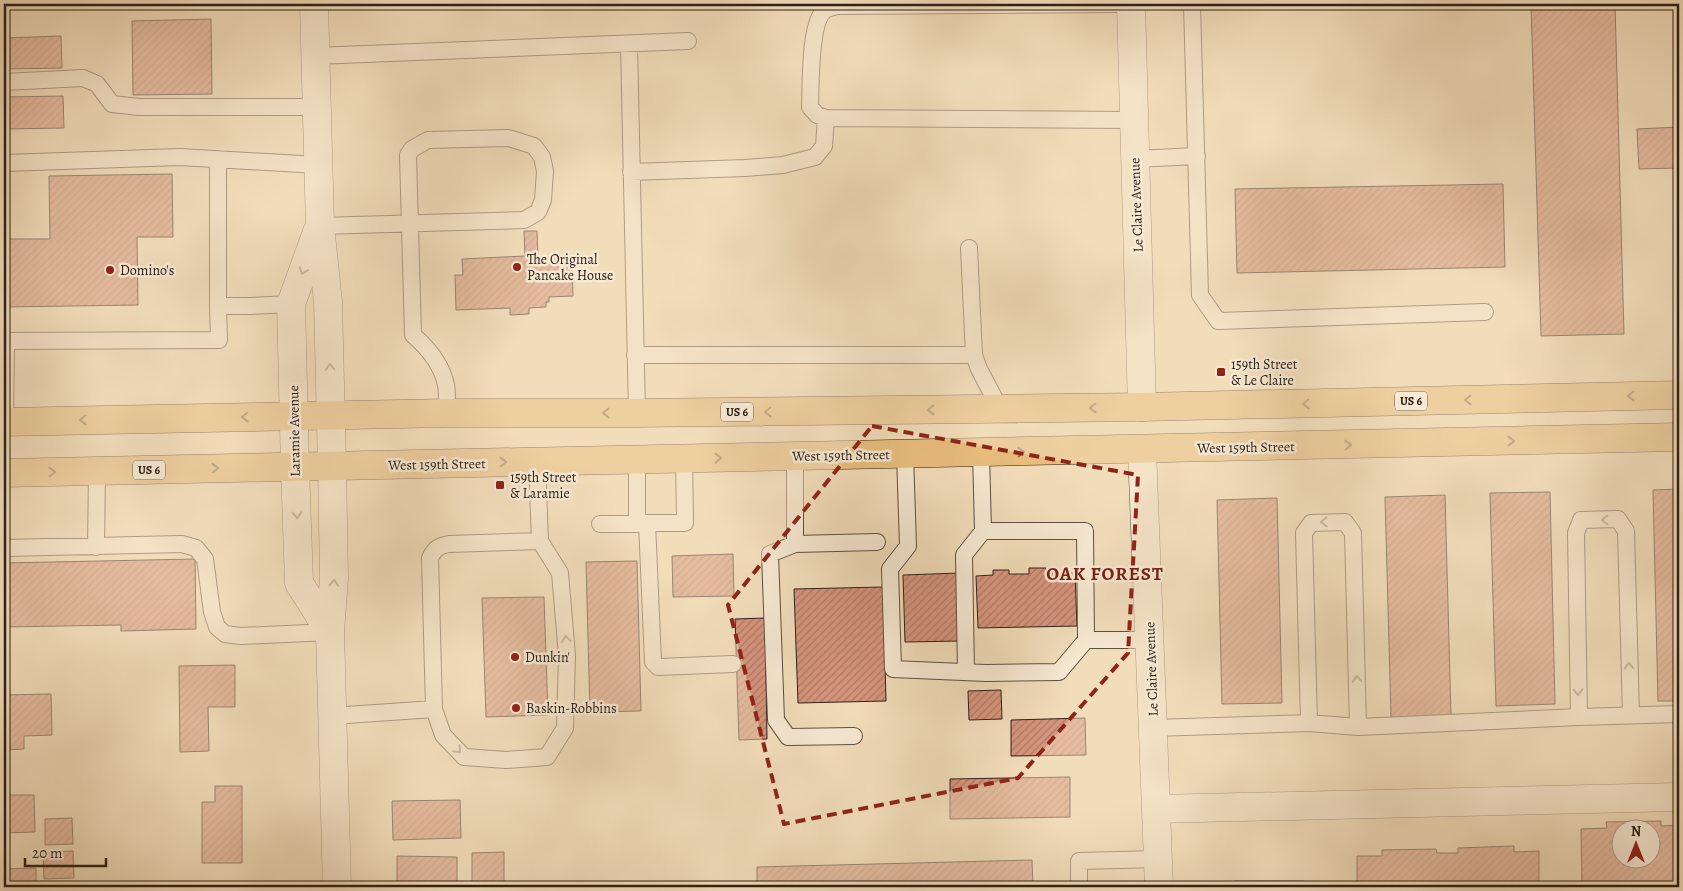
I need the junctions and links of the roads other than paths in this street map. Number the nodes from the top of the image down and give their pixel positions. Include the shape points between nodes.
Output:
1 (314, 4) edge
2 (1117, 4) edge
3 (1131, 4) edge
4 (1192, 4) edge
5 (688, 41) dead end
6 (629, 44) junction
7 (315, 56) junction
8 (4, 82) edge
9 (317, 107) junction
10 (826, 118) junction
11 (1134, 120) junction
12 (1197, 156) junction
13 (218, 159) junction
14 (1135, 159) junction
15 (4, 163) edge
16 (318, 165) junction
17 (631, 172) junction
18 (410, 223) junction
19 (320, 226) junction
20 (969, 248) dead end
21 (291, 304) junction
22 (218, 306) junction
23 (1485, 312) dead end
24 (5, 341) edge
25 (635, 355) junction
26 (974, 355) junction
27 (1679, 395) edge
28 (1142, 407) junction
29 (1000, 409) junction
30 (447, 413) junction
31 (636, 413) junction
32 (294, 416) junction
33 (331, 416) junction
34 (4, 422) edge
35 (1679, 437) edge
36 (1142, 450) junction
37 (981, 452) junction
38 (905, 454) junction
39 (795, 456) junction
40 (684, 458) junction
41 (637, 459) junction
42 (537, 462) junction
43 (295, 466) junction
44 (332, 466) junction
45 (97, 471) junction
46 (4, 473) edge
47 (600, 524) dead end
48 (642, 524) junction
49 (983, 531) junction
50 (540, 541) junction
51 (877, 542) dead end
52 (795, 544) junction
53 (96, 547) junction
54 (4, 548) edge
55 (330, 632) junction
56 (1086, 640) junction
57 (1150, 640) junction
58 (733, 664) dead end
59 (966, 672) junction
60 (434, 709) junction
61 (1679, 714) edge
62 (1631, 715) junction
63 (332, 716) junction
64 (1578, 716) junction
65 (1309, 723) junction
66 (1153, 728) junction
67 (1358, 728) junction
68 (854, 736) dead end
69 (1679, 796) edge
70 (1156, 809) junction
71 (1158, 859) junction
72 (337, 887) edge
73 (1079, 887) edge
74 (1159, 887) edge

1 - 7 street, Laramie Avenue
2 - 10 lane via 837,6 826,9 814,33 810,107 817,115
3 - 11 street, Le Claire Avenue
4 - 12 lane
5 - 6 lane
6 - 7 lane
6 - 17 lane
7 - 9 street, Laramie Avenue
8 - 9 lane via 83,78 97,84 112,104 139,107
9 - 16 street, Laramie Avenue
10 - 11 lane
10 - 17 lane via 824,146 815,157 783,165
11 - 14 street, Le Claire Avenue
12 - 14 lane
12 - 23 lane via 1200,295 1218,321
13 - 15 lane via 180,157
13 - 16 lane
13 - 22 lane
14 - 28 street, Le Claire Avenue
16 - 19 street, Laramie Avenue
17 - 25 lane
18 - 18 lane via 408,155 428,140 509,138 534,146 542,157 545,171 543,200 538,212 524,220
18 - 19 lane
18 - 30 lane via 413,335 436,360 446,384
19 -> 21 street, Laramie Avenue
33 -> 19 street, Laramie Avenue via 328,302
20 - 26 lane
21 - 22 lane
21 - 32 street, Laramie Avenue
22 - 24 lane via 219,340
24 - 34 lane
25 - 26 lane
25 - 31 lane
26 - 29 lane
27 -> 28 main road, US 6
28 -> 29 main road, US 6
29 -> 31 main road, US 6
31 -> 30 main road, US 6
30 - 33 main road, US 6
32 - 33 main road, US 6
32 -> 34 main road, US 6
32 - 43 street, Laramie Avenue
33 - 44 street, Laramie Avenue
36 -> 35 main road, West 159th Street / US 6
37 -> 36 main road, West 159th Street / US 6
36 - 57 street, Le Claire Avenue
37 - 38 main road, West 159th Street / US 6
37 - 49 lane
38 - 39 main road, West 159th Street / US 6
38 - 59 lane via 908,546 890,569 893,669
40 -> 39 main road, West 159th Street / US 6
39 - 52 lane
40 - 41 main road, West 159th Street / US 6
40 - 48 lane via 685,523
41 - 42 main road, West 159th Street / US 6
41 - 48 lane
44 -> 42 main road, West 159th Street / US 6
42 - 50 lane
43 - 44 main road, West 159th Street / US 6
45 -> 43 main road, West 159th Street / US 6
43 -> 55 street, Laramie Avenue via 299,582
55 -> 44 street, Laramie Avenue via 334,578
46 -> 45 main road, West 159th Street / US 6
45 - 53 lane
47 - 48 lane
48 - 58 lane via 652,662 658,668
49 - 56 lane via 1085,531
49 - 59 lane via 964,555
50 - 60 lane via 449,544 434,549 430,566
60 -> 50 lane via 443,735 464,756 506,760 547,757 565,728 567,656 560,573
51 - 52 lane
52 - 68 lane via 770,554 776,720 788,738
53 - 54 lane
53 - 55 lane via 182,544 196,548 206,559 212,612 217,627 225,634
55 - 63 street, Laramie Avenue
56 - 57 lane
56 - 59 lane via 1059,672
57 - 66 street, Le Claire Avenue
60 - 63 lane
61 - 62 lane
62 - 64 lane
62 -> 64 lane via 1626,531 1618,519 1581,520 1576,533
63 - 72 street, Laramie Avenue
64 - 67 lane
65 - 66 lane
65 - 67 lane
67 -> 65 lane via 1353,532 1345,522 1311,522 1304,533
66 - 70 street, Le Claire Avenue
69 - 70 street
70 - 71 street, Le Claire Avenue
71 - 73 lane via 1078,861
71 - 74 street, Le Claire Avenue

